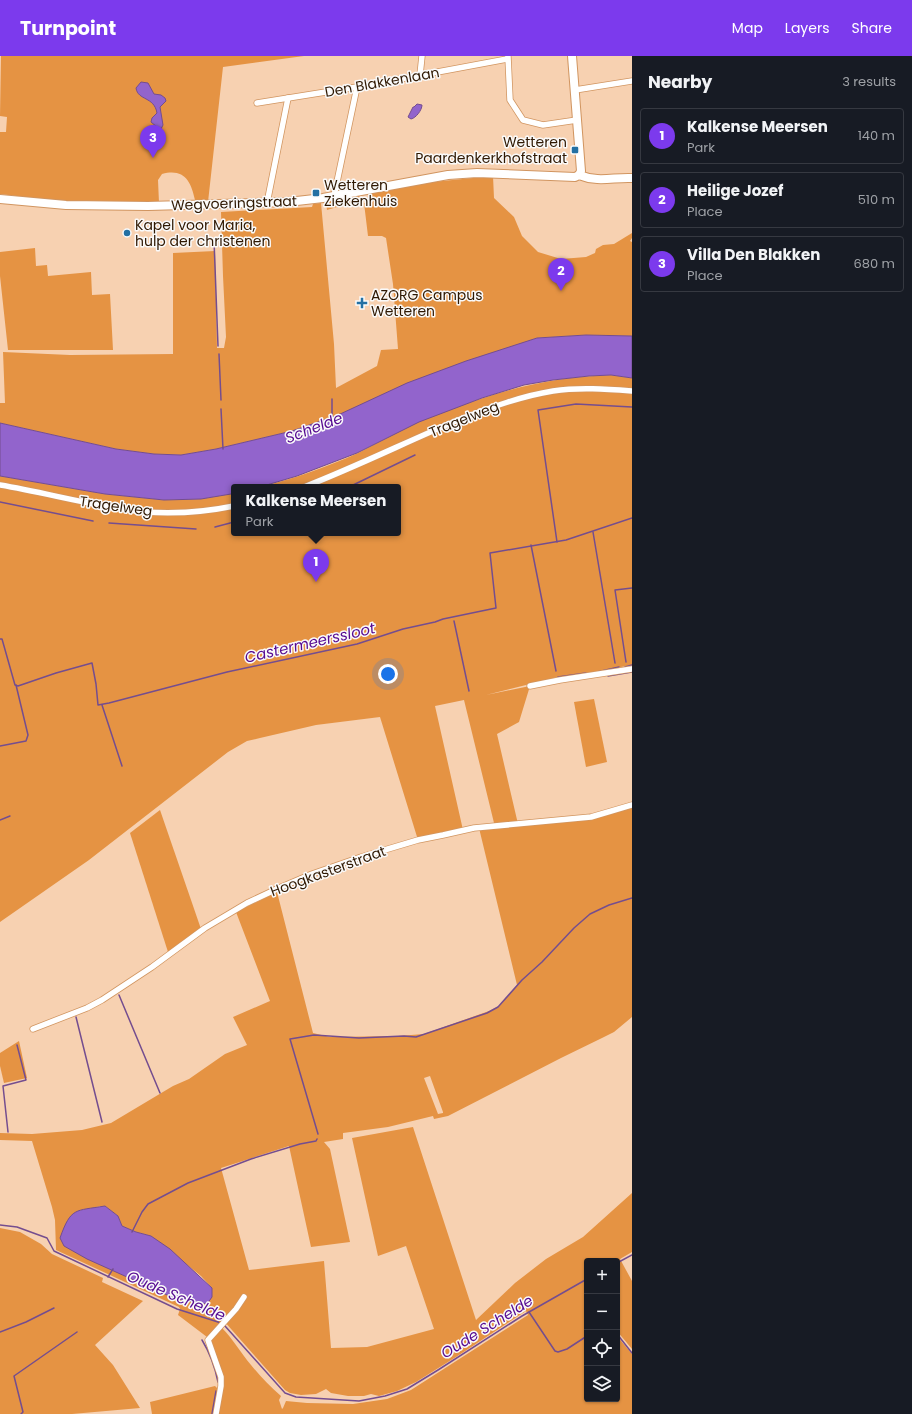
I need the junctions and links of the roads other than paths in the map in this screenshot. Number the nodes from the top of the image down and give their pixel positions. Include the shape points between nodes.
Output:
1 (422, 56) edge
2 (572, 56) edge
3 (507, 58) edge
4 (420, 75) junction
5 (632, 80) edge
6 (357, 87) junction
7 (575, 90) junction
8 (288, 98) junction
9 (257, 103) dead end
10 (577, 120) junction
11 (579, 175) junction
12 (632, 178) edge
13 (334, 196) junction
14 (0, 199) edge
15 (266, 203) junction
16 (632, 391) edge
17 (311, 484) edge
18 (0, 485) edge
19 (231, 506) edge
20 (632, 669) edge
21 (530, 686) dead end
22 (632, 805) edge
23 (34, 1029) dead end
24 (244, 1297) dead end
25 (216, 1414) edge

1 - 4 street
2 - 7 main road
3 - 4 street, Den Blakkenlaan
3 - 10 street via 510,100 523,120 543,125
4 - 6 street, Den Blakkenlaan
5 - 7 street
6 - 8 street, Den Blakkenlaan
6 - 13 street
7 - 10 main road
8 - 9 street, Den Blakkenlaan
8 - 15 street
10 - 11 main road via 581,171
11 - 12 main road, Wegvoeringstraat via 611,180
11 - 13 main road, Wegvoeringstraat via 448,175
13 - 15 main road, Wegvoeringstraat
14 - 15 main road, Wegvoeringstraat via 66,205
16 - 17 street, Tragelweg via 554,391 506,402
18 - 19 street, Tragelweg via 146,512 202,511
20 - 21 street
22 - 23 street, Hoogkasterstraat via 591,817 474,828 443,834 312,874 247,904 205,928 102,1000
24 - 25 street via 208,1340 221,1377

